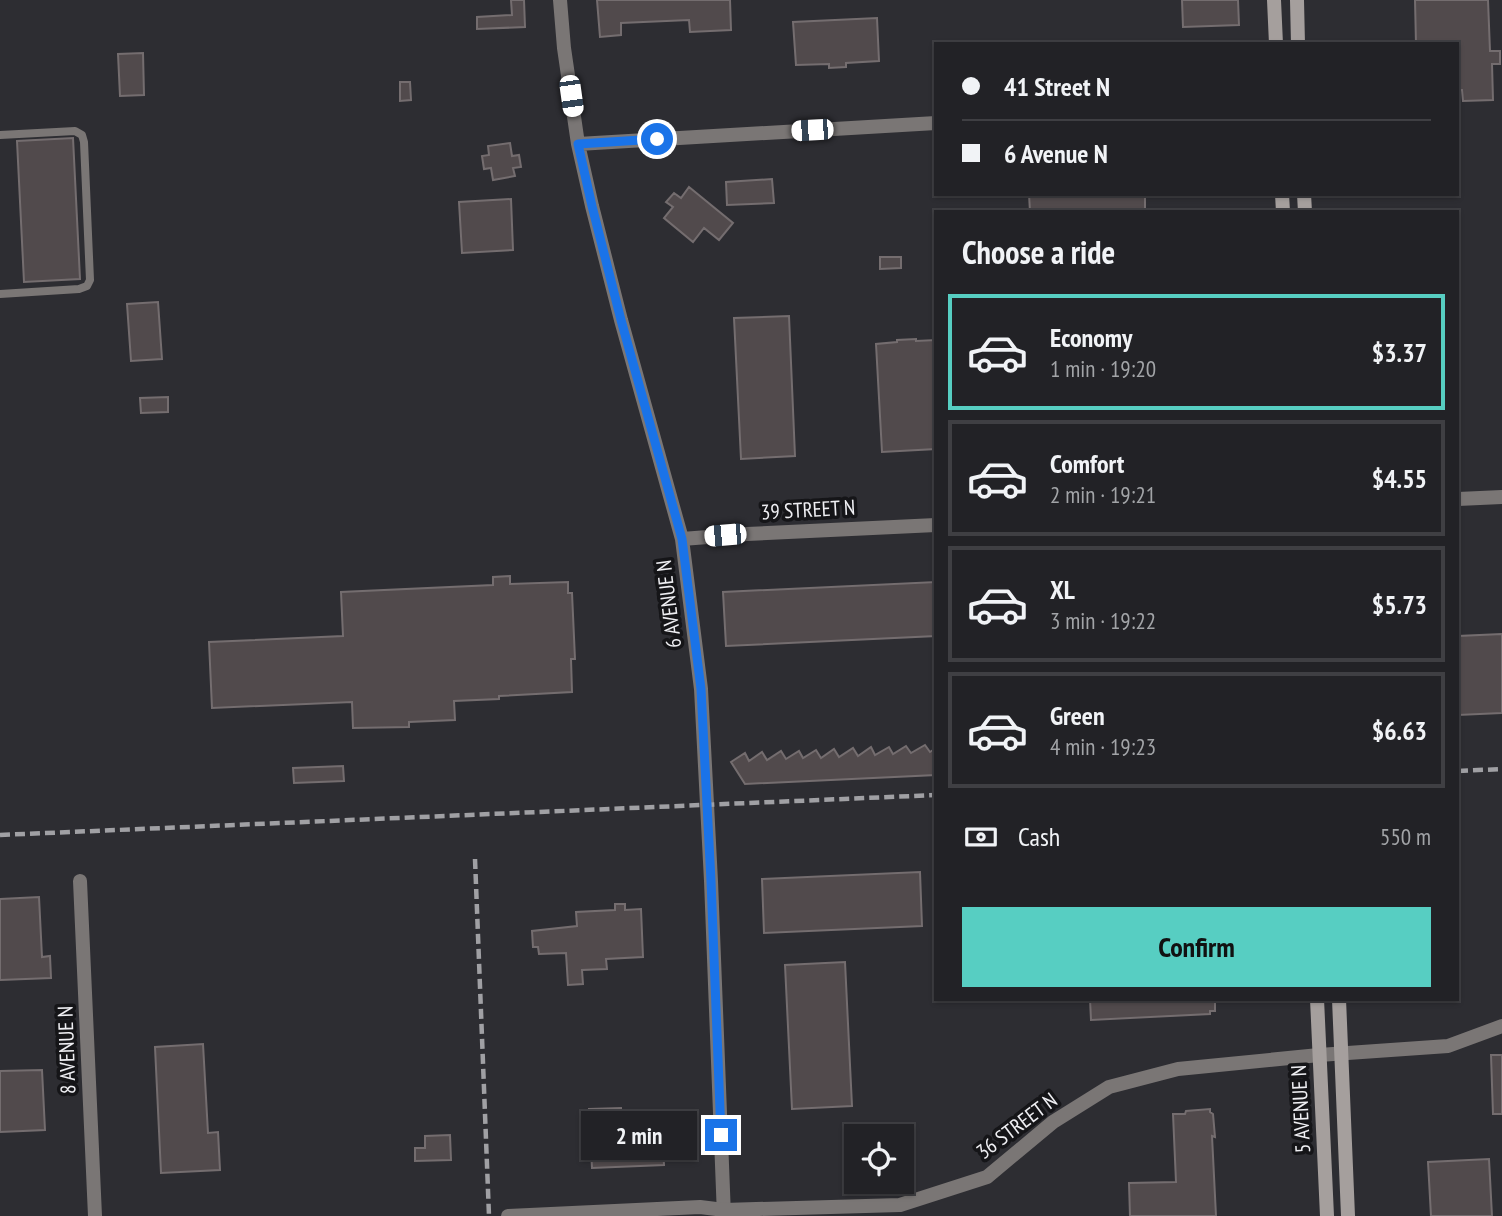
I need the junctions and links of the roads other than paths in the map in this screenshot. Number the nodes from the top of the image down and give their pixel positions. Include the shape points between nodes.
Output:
1 (560, 0) edge
2 (1274, 0) edge
3 (1297, 0) edge
4 (1276, 42) edge
5 (1298, 42) edge
6 (934, 123) edge
7 (0, 135) edge
8 (578, 144) junction
9 (0, 294) edge
10 (1502, 497) edge
11 (1459, 499) edge
12 (934, 525) edge
13 (682, 539) junction
14 (80, 881) dead end
15 (1317, 1001) edge
16 (1339, 1001) edge
17 (1502, 1026) edge
18 (1341, 1053) junction
19 (1319, 1055) junction
20 (724, 1213) edge
21 (95, 1216) edge
22 (508, 1216) edge
23 (1327, 1216) edge
24 (1348, 1216) edge

1 - 8 street, 6 AVENUE N
2 - 4 main road
3 - 5 main road
6 - 8 street
7 - 9 lane via 75,131 82,135 90,280 79,289
8 - 13 street, 6 AVENUE N
10 - 11 street
12 - 13 street, 39 STREET N
13 - 20 street, 6 AVENUE N via 701,689
14 - 21 street, 8 AVENUE N
15 - 19 main road, 5 AVENUE N
16 - 18 main road, 5 AVENUE N
17 - 18 street, 36 STREET N via 1448,1045
18 - 19 street, 36 STREET N
18 - 24 main road, 5 AVENUE N
19 - 20 street, 36 STREET N via 1178,1069 1109,1087 1053,1122 987,1177 900,1205
19 - 23 main road, 5 AVENUE N
20 - 22 street, 36 STREET N via 700,1207

